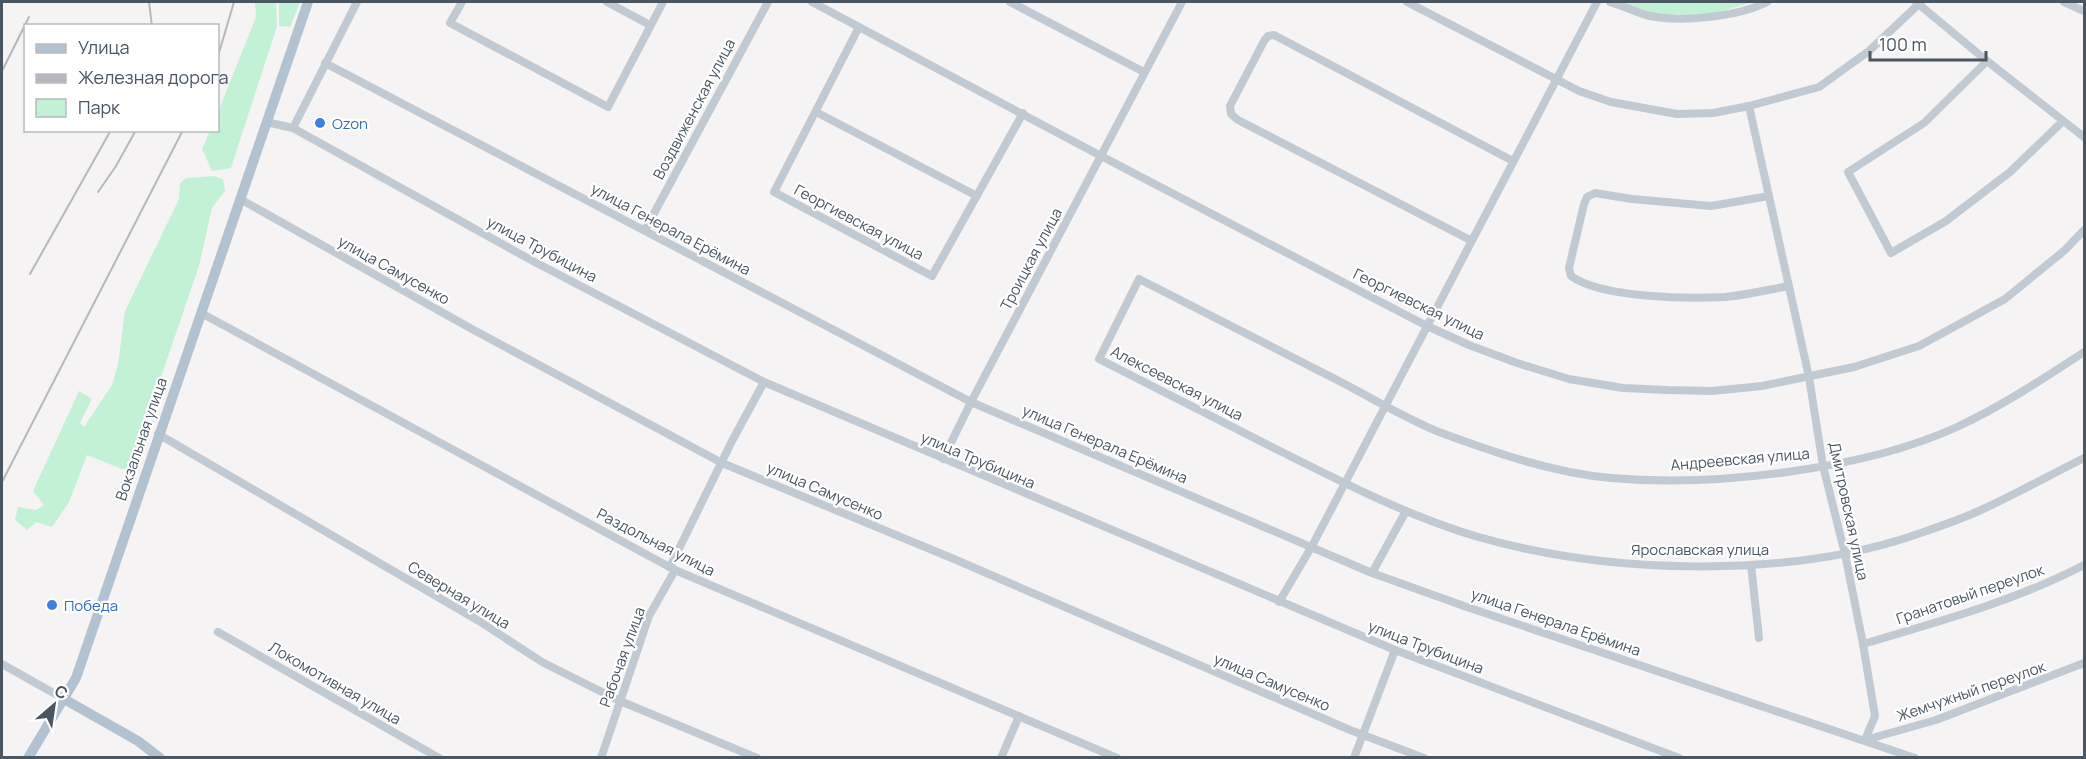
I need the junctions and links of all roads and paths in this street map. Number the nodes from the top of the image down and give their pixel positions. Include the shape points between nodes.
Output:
1 (308, 2) edge
2 (357, 2) edge
3 (462, 2) edge
4 (607, 2) edge
5 (663, 2) edge
6 (768, 2) edge
7 (812, 2) edge
8 (1010, 2) edge
9 (1182, 2) edge
10 (1407, 2) edge
11 (1597, 2) edge
12 (1610, 2) edge
13 (1767, 2) edge
14 (1919, 2) edge
15 (2064, 2) edge
16 (2085, 11) edge
17 (650, 25) junction
18 (859, 27) junction
19 (1987, 61) junction
20 (325, 63) junction
21 (1144, 72) junction
22 (1555, 80) junction
23 (1749, 106) junction
24 (816, 112) junction
25 (1023, 113) junction
26 (2063, 120) junction
27 (266, 122) junction
28 (293, 128) junction
29 (2085, 137) edge
30 (1101, 156) junction
31 (1513, 161) junction
32 (977, 196) junction
33 (1769, 196) junction
34 (240, 199) junction
35 (645, 230) junction
36 (2085, 230) edge
37 (1470, 240) junction
38 (1789, 286) junction
39 (201, 313) junction
40 (1427, 326) junction
41 (2085, 352) edge
42 (1809, 377) junction
43 (764, 382) junction
44 (971, 402) junction
45 (1384, 404) junction
46 (158, 434) junction
47 (2085, 458) edge
48 (943, 459) junction
49 (722, 463) junction
50 (1823, 466) junction
51 (1344, 483) junction
52 (1406, 511) junction
53 (1312, 546) junction
54 (1845, 554) junction
55 (1751, 565) junction
56 (2085, 565) edge
57 (673, 569) junction
58 (1372, 573) junction
59 (1280, 602) junction
60 (218, 632) dead end
61 (1759, 638) dead end
62 (1863, 644) junction
63 (1395, 650) junction
64 (2085, 663) edge
65 (2, 664) edge
66 (64, 699) junction
67 (620, 701) junction
68 (1875, 716) junction
69 (1019, 717) junction
70 (1889, 733) junction
71 (1363, 735) junction
72 (1865, 740) junction
73 (28, 758) edge
74 (160, 758) edge
75 (439, 758) edge
76 (601, 758) edge
77 (757, 758) edge
78 (1002, 758) edge
79 (1117, 758) edge
80 (1354, 758) edge
81 (1424, 758) edge
82 (1679, 758) edge
83 (1915, 758) edge

1 - 27 main road, Вокзальная улица
2 - 20 street
3 - 17 street via 450,24 609,107
4 - 17 street
5 - 17 street
6 - 35 street, Воздвиженская улица
7 - 18 street, Георгиевская улица
8 - 21 street
9 - 21 street, Троицкая улица
10 - 22 street
11 - 22 street
12 - 13 street via 1647,15 1680,18 1715,17
14 - 19 street
14 - 23 street via 1869,51 1819,87
15 - 16 street
18 - 24 street, Георгиевская улица
18 - 25 street, Георгиевская улица
19 - 26 street
19 - 26 street via 1924,123 1848,172 1891,253 1946,221 2010,172
20 - 28 street
20 - 35 street, улица Генерала Ерёмина
21 - 30 street, Троицкая улица
22 - 23 street via 1611,102 1677,114
22 - 31 street
23 - 33 street, Дмитровская улица
24 - 32 street
24 - 32 street, Георгиевская улица via 774,192 932,276
25 - 30 street, Георгиевская улица
25 - 32 street, Георгиевская улица
26 - 29 street
27 - 28 street
27 - 34 main road, Вокзальная улица
28 - 43 street, улица Трубицина via 531,260
30 - 40 street, Георгиевская улица
30 - 44 street, Троицкая улица
31 - 37 street
31 - 37 street via 1274,35 1264,41 1230,106 1231,114
33 - 38 street, Дмитровская улица
33 - 38 street via 1711,206 1595,193 1584,204 1570,276 1580,283 1629,294 1679,297 1726,297
34 - 39 main road, Вокзальная улица
34 - 49 street, улица Самусенко
35 - 44 street, улица Генерала Ерёмина
36 - 42 street, Георгиевская улица via 2005,299 1919,346
37 - 40 street
38 - 42 street, Дмитровская улица
39 - 46 main road, Вокзальная улица
39 - 57 street, Раздольная улица
40 - 42 street, Георгиевская улица via 1517,363 1569,378 1623,387 1712,391
40 - 45 street
41 - 50 street, Андреевская улица via 1955,428 1893,451
42 - 50 street, Дмитровская улица
43 - 48 street, улица Трубицина
43 - 49 street, Рабочая улица
44 - 48 street, Троицкая улица
44 - 53 street, улица Генерала Ерёмина
45 - 50 street, Андреевская улица via 1437,431 1501,453 1610,478 1690,480
45 - 51 street
45 - 51 street, Алексеевская улица via 1139,279 1099,359
46 - 66 main road, Вокзальная улица via 76,678
46 - 67 street, Северная улица via 479,621 542,662
47 - 54 street, Ярославская улица via 1980,511
48 - 59 street, улица Трубицина
49 - 57 street, Рабочая улица
49 - 71 street, улица Самусенко
50 - 54 street, Дмитровская улица
51 - 52 street, Ярославская улица
51 - 53 street
52 - 55 street, Ярославская улица via 1474,536 1565,557 1647,565
52 - 58 street
53 - 58 street, улица Генерала Ерёмина
53 - 59 street
54 - 55 street, Ярославская улица
54 - 62 street, Дмитровская улица
55 - 61 street
56 - 62 street, Гранатовый переулок via 1958,616
57 - 67 street, Рабочая улица via 649,616
57 - 69 street, Раздольная улица
58 - 72 street, улица Генерала Ерёмина
59 - 63 street, улица Трубицина
60 - 75 street, Локомотивная улица
62 - 68 street, Дмитровская улица
63 - 71 street
63 - 82 street, улица Трубицина
64 - 70 street, Жемчужный переулок via 1935,720
65 - 66 street
66 - 73 main road, Вокзальная улица
66 - 74 main road
67 - 76 street, Рабочая улица
67 - 77 street, Северная улица
68 - 70 street
68 - 72 street
69 - 78 street
69 - 79 street, Раздольная улица
70 - 72 street, Жемчужный переулок
71 - 80 street
71 - 81 street, улица Самусенко
72 - 83 street, улица Генерала Ерёмина

